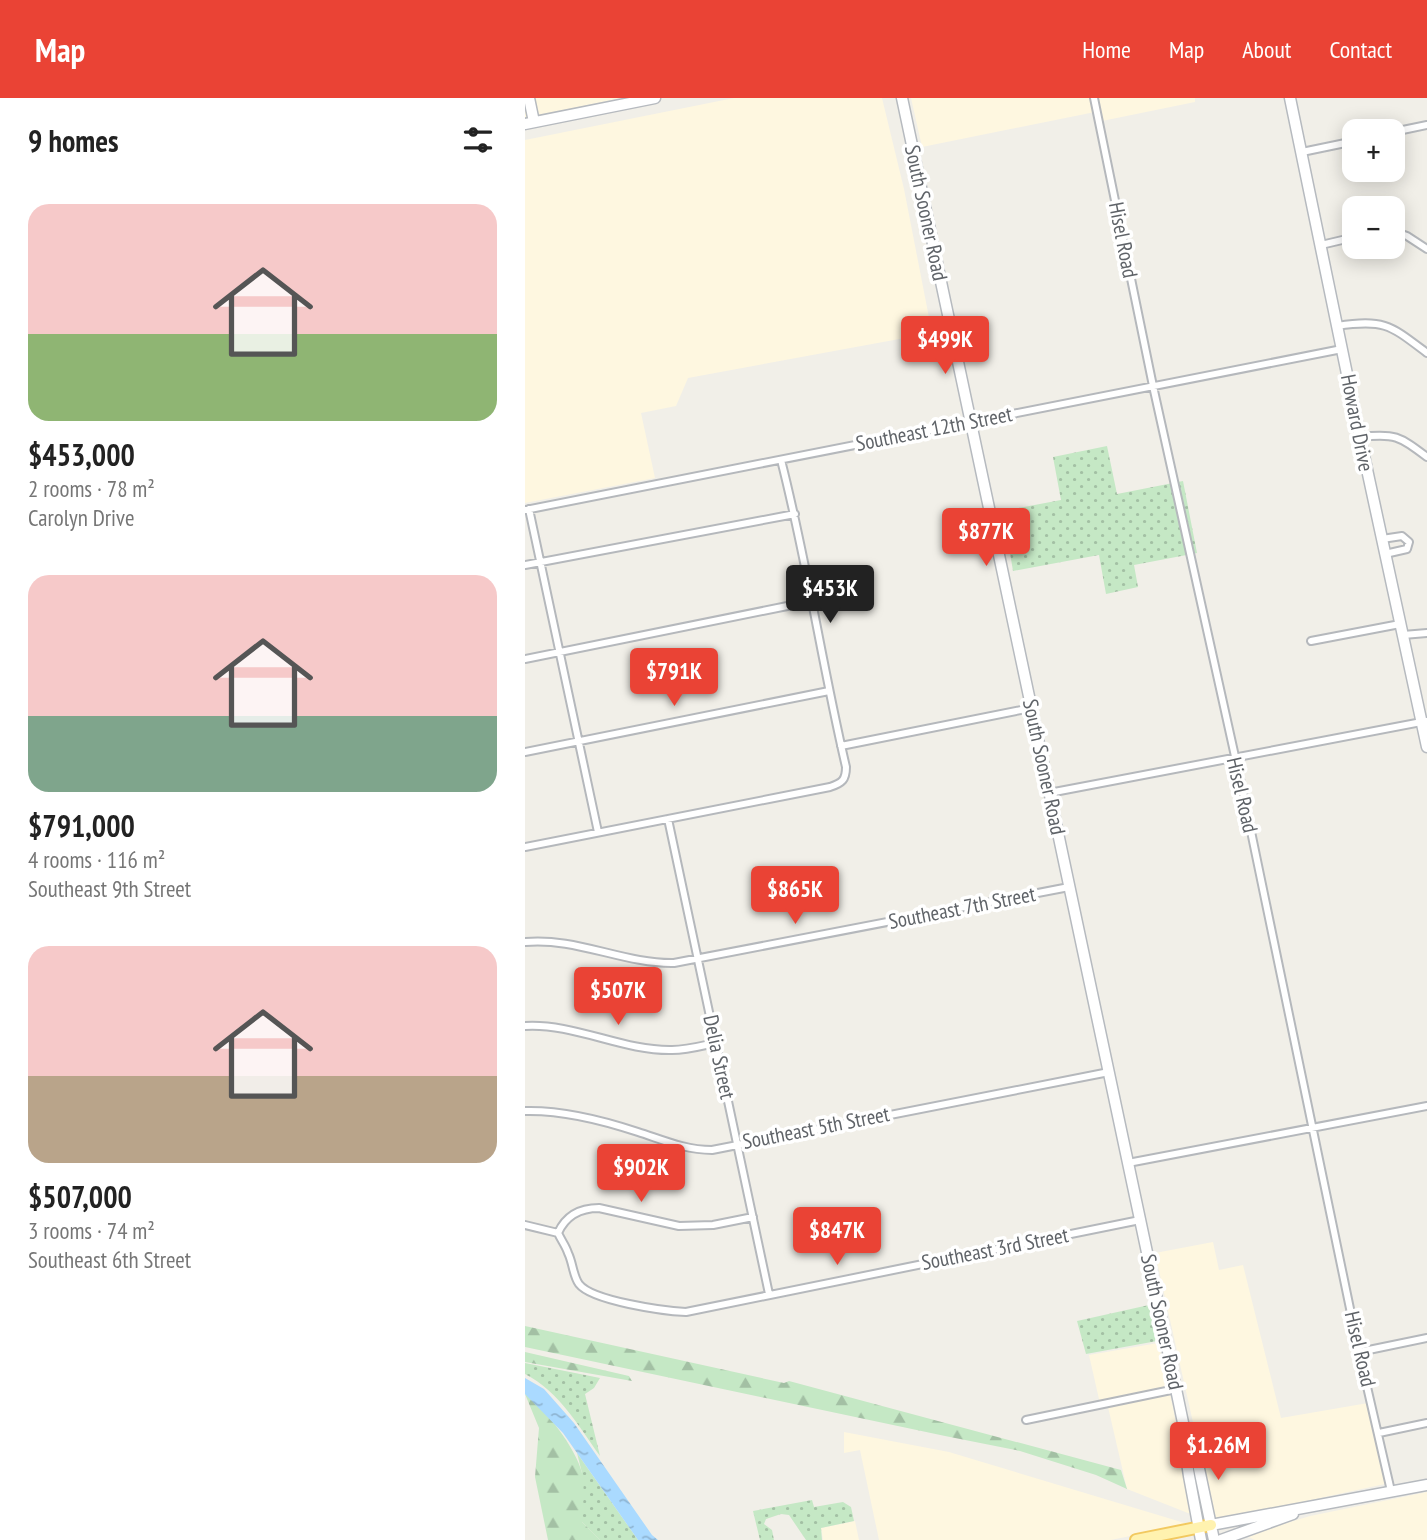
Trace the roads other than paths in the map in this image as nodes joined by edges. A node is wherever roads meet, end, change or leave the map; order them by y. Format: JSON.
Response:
{"nodes":[{"id":1,"x":529,"y":98,"type":"edge"},
{"id":2,"x":655,"y":98,"type":"edge"},
{"id":3,"x":901,"y":98,"type":"edge"},
{"id":4,"x":1094,"y":98,"type":"edge"},
{"id":5,"x":1290,"y":98,"type":"edge"},
{"id":6,"x":527,"y":123,"type":"edge"},
{"id":7,"x":1427,"y":125,"type":"edge"},
{"id":8,"x":1405,"y":130,"type":"edge"},
{"id":9,"x":1342,"y":144,"type":"edge"},
{"id":10,"x":1302,"y":152,"type":"junction"},
{"id":11,"x":1405,"y":235,"type":"edge"},
{"id":12,"x":1342,"y":240,"type":"edge"},
{"id":13,"x":1321,"y":245,"type":"junction"},
{"id":14,"x":1427,"y":249,"type":"edge"},
{"id":15,"x":1337,"y":326,"type":"junction"},
{"id":16,"x":1342,"y":349,"type":"junction"},
{"id":17,"x":1427,"y":353,"type":"edge"},
{"id":18,"x":1153,"y":386,"type":"junction"},
{"id":19,"x":970,"y":422,"type":"junction"},
{"id":20,"x":1360,"y":437,"type":"junction"},
{"id":21,"x":1427,"y":457,"type":"edge"},
{"id":22,"x":781,"y":460,"type":"junction"},
{"id":23,"x":527,"y":510,"type":"edge"},
{"id":24,"x":795,"y":514,"type":"junction"},
{"id":25,"x":1382,"y":539,"type":"junction"},
{"id":26,"x":1385,"y":555,"type":"junction"},
{"id":27,"x":539,"y":562,"type":"junction"},
{"id":28,"x":525,"y":565,"type":"edge"},
{"id":29,"x":812,"y":601,"type":"junction"},
{"id":30,"x":1400,"y":624,"type":"junction"},
{"id":31,"x":1427,"y":633,"type":"edge"},
{"id":32,"x":1403,"y":635,"type":"junction"},
{"id":33,"x":1311,"y":641,"type":"dead end"},
{"id":34,"x":559,"y":652,"type":"junction"},
{"id":35,"x":525,"y":659,"type":"edge"},
{"id":36,"x":829,"y":691,"type":"junction"},
{"id":37,"x":1031,"y":708,"type":"junction"},
{"id":38,"x":1424,"y":722,"type":"edge"},
{"id":39,"x":578,"y":741,"type":"junction"},
{"id":40,"x":841,"y":746,"type":"junction"},
{"id":41,"x":1427,"y":747,"type":"edge"},
{"id":42,"x":525,"y":752,"type":"edge"},
{"id":43,"x":1234,"y":757,"type":"junction"},
{"id":44,"x":1049,"y":793,"type":"junction"},
{"id":45,"x":669,"y":819,"type":"junction"},
{"id":46,"x":598,"y":832,"type":"junction"},
{"id":47,"x":525,"y":847,"type":"edge"},
{"id":48,"x":1069,"y":887,"type":"junction"},
{"id":49,"x":525,"y":942,"type":"edge"},
{"id":50,"x":699,"y":959,"type":"junction"},
{"id":51,"x":525,"y":1026,"type":"edge"},
{"id":52,"x":715,"y":1043,"type":"junction"},
{"id":53,"x":1109,"y":1072,"type":"junction"},
{"id":54,"x":1427,"y":1106,"type":"edge"},
{"id":55,"x":525,"y":1111,"type":"edge"},
{"id":56,"x":1313,"y":1127,"type":"junction"},
{"id":57,"x":738,"y":1143,"type":"junction"},
{"id":58,"x":1128,"y":1163,"type":"junction"},
{"id":59,"x":753,"y":1217,"type":"junction"},
{"id":60,"x":1140,"y":1220,"type":"junction"},
{"id":61,"x":525,"y":1225,"type":"edge"},
{"id":62,"x":558,"y":1233,"type":"junction"},
{"id":63,"x":769,"y":1294,"type":"junction"},
{"id":64,"x":1427,"y":1338,"type":"edge"},
{"id":65,"x":1359,"y":1352,"type":"junction"},
{"id":66,"x":1176,"y":1390,"type":"junction"},
{"id":67,"x":1025,"y":1420,"type":"dead end"},
{"id":68,"x":1427,"y":1423,"type":"edge"},
{"id":69,"x":1379,"y":1433,"type":"junction"},
{"id":70,"x":1186,"y":1437,"type":"junction"},
{"id":71,"x":1427,"y":1485,"type":"edge"},
{"id":72,"x":1391,"y":1491,"type":"junction"},
{"id":73,"x":1313,"y":1507,"type":"junction"},
{"id":74,"x":1211,"y":1525,"type":"junction"},
{"id":75,"x":1199,"y":1528,"type":"junction"},
{"id":76,"x":1136,"y":1540,"type":"edge"},
{"id":77,"x":1201,"y":1540,"type":"edge"},
{"id":78,"x":1214,"y":1540,"type":"edge"},
{"id":79,"x":1221,"y":1540,"type":"edge"}],
"edges":[{"from":1,"to":6,"type":"main road"},
{"from":2,"to":6,"type":"main road"},
{"from":3,"to":19,"type":"main road","name":"South Sooner Road"},
{"from":4,"to":18,"type":"street","name":"Hisel Road"},
{"from":5,"to":10,"type":"main road","name":"Howard Drive"},
{"from":7,"to":8,"type":"street"},
{"from":9,"to":10,"type":"street"},
{"from":10,"to":13,"type":"main road","name":"Howard Drive"},
{"from":11,"to":14,"type":"street"},
{"from":12,"to":13,"type":"street"},
{"from":13,"to":15,"type":"main road","name":"Howard Drive"},
{"from":15,"to":16,"type":"main road","name":"Howard Drive"},
{"from":15,"to":17,"type":"street"},
{"from":16,"to":18,"type":"street","name":"Southeast 12th Street"},
{"from":16,"to":20,"type":"main road","name":"Howard Drive"},
{"from":18,"to":19,"type":"street","name":"Southeast 12th Street"},
{"from":18,"to":43,"type":"street","name":"Hisel Road"},
{"from":19,"to":22,"type":"street","name":"Southeast 12th Street"},
{"from":19,"to":37,"type":"main road","name":"South Sooner Road"},
{"from":20,"to":21,"type":"street"},
{"from":20,"to":25,"type":"main road","name":"Howard Drive"},
{"from":22,"to":23,"type":"street","name":"Southeast 12th Street"},
{"from":22,"to":24,"type":"street"},
{"from":23,"to":27,"type":"street"},
{"from":24,"to":27,"type":"street"},
{"from":24,"to":29,"type":"street"},
{"from":25,"to":26,"type":"main road","name":"Howard Drive"},
{"from":25,"to":26,"type":"street"},
{"from":26,"to":30,"type":"main road","name":"Howard Drive"},
{"from":27,"to":28,"type":"street"},
{"from":27,"to":34,"type":"street"},
{"from":29,"to":34,"type":"street"},
{"from":29,"to":36,"type":"street"},
{"from":30,"to":32,"type":"main road","name":"Howard Drive"},
{"from":30,"to":33,"type":"street"},
{"from":31,"to":32,"type":"street"},
{"from":32,"to":38,"type":"main road","name":"Howard Drive"},
{"from":34,"to":35,"type":"street"},
{"from":34,"to":39,"type":"street"},
{"from":36,"to":39,"type":"street"},
{"from":36,"to":40,"type":"street"},
{"from":37,"to":40,"type":"street"},
{"from":37,"to":44,"type":"main road","name":"South Sooner Road"},
{"from":38,"to":41,"type":"main road","name":"Howard Drive"},
{"from":38,"to":43,"type":"street"},
{"from":39,"to":42,"type":"street"},
{"from":39,"to":46,"type":"street"},
{"from":40,"to":45,"type":"street"},
{"from":43,"to":44,"type":"street"},
{"from":43,"to":56,"type":"street","name":"Hisel Road"},
{"from":44,"to":48,"type":"main road","name":"South Sooner Road"},
{"from":45,"to":46,"type":"street"},
{"from":45,"to":50,"type":"street","name":"Delia Street"},
{"from":46,"to":47,"type":"street"},
{"from":48,"to":50,"type":"street","name":"Southeast 7th Street"},
{"from":48,"to":53,"type":"main road","name":"South Sooner Road"},
{"from":49,"to":50,"type":"street","name":"Southeast 7th Street"},
{"from":50,"to":52,"type":"street","name":"Delia Street"},
{"from":51,"to":52,"type":"street"},
{"from":52,"to":57,"type":"street","name":"Delia Street"},
{"from":53,"to":57,"type":"street","name":"Southeast 5th Street"},
{"from":53,"to":58,"type":"main road","name":"South Sooner Road"},
{"from":54,"to":56,"type":"street"},
{"from":55,"to":57,"type":"street","name":"Southeast 5th Street"},
{"from":56,"to":58,"type":"street"},
{"from":56,"to":65,"type":"street","name":"Hisel Road"},
{"from":57,"to":59,"type":"street","name":"Delia Street"},
{"from":58,"to":60,"type":"main road","name":"South Sooner Road"},
{"from":59,"to":62,"type":"street"},
{"from":59,"to":63,"type":"street","name":"Delia Street"},
{"from":60,"to":63,"type":"street","name":"Southeast 3rd Street"},
{"from":60,"to":66,"type":"main road","name":"South Sooner Road"},
{"from":61,"to":62,"type":"street"},
{"from":62,"to":63,"type":"street","name":"Southeast 3rd Street"},
{"from":64,"to":65,"type":"street"},
{"from":65,"to":69,"type":"street","name":"Hisel Road"},
{"from":66,"to":67,"type":"street"},
{"from":66,"to":70,"type":"main road","name":"South Sooner Road"},
{"from":68,"to":69,"type":"street"},
{"from":69,"to":72,"type":"street","name":"Hisel Road"},
{"from":70,"to":74,"type":"main road","name":"South Sooner Road"},
{"from":70,"to":75,"type":"main road","name":"South Sooner Road"},
{"from":71,"to":72,"type":"main road"},
{"from":72,"to":73,"type":"main road"},
{"from":73,"to":74,"type":"main road"},
{"from":73,"to":79,"type":"main road"},
{"from":74,"to":75,"type":"main road"},
{"from":74,"to":78,"type":"main road","name":"South Sooner Road"},
{"from":75,"to":76,"type":"main road"},
{"from":75,"to":77,"type":"main road","name":"South Sooner Road"}]}
